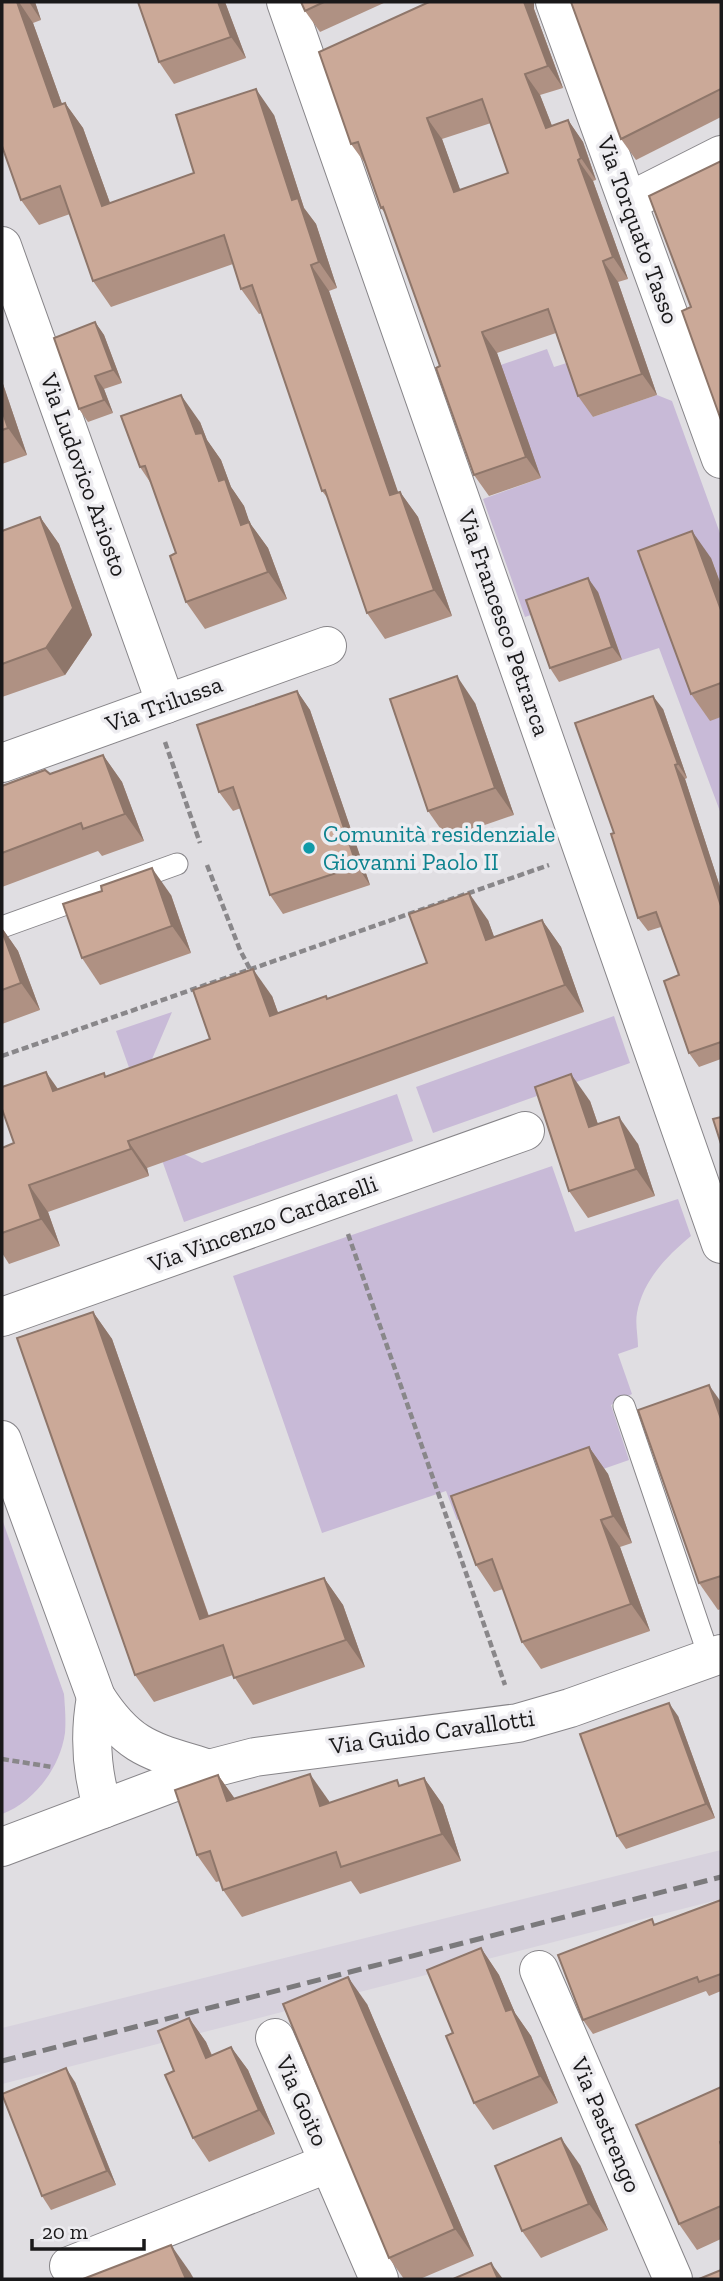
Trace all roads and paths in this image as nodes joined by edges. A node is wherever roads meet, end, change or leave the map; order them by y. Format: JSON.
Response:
{"nodes":[{"id":1,"x":286,"y":2,"type":"edge"},
{"id":2,"x":555,"y":2,"type":"edge"},
{"id":3,"x":721,"y":155,"type":"edge"},
{"id":4,"x":628,"y":202,"type":"junction"},
{"id":5,"x":2,"y":246,"type":"edge"},
{"id":6,"x":721,"y":459,"type":"edge"},
{"id":7,"x":327,"y":646,"type":"dead end"},
{"id":8,"x":160,"y":706,"type":"junction"},
{"id":9,"x":2,"y":763,"type":"edge"},
{"id":10,"x":200,"y":844,"type":"dead end"},
{"id":11,"x":584,"y":852,"type":"junction"},
{"id":12,"x":204,"y":857,"type":"dead end"},
{"id":13,"x":177,"y":864,"type":"dead end"},
{"id":14,"x":2,"y":927,"type":"edge"},
{"id":15,"x":250,"y":969,"type":"junction"},
{"id":16,"x":2,"y":1056,"type":"edge"},
{"id":17,"x":525,"y":1131,"type":"dead end"},
{"id":18,"x":336,"y":1198,"type":"junction"},
{"id":19,"x":721,"y":1244,"type":"edge"},
{"id":20,"x":2,"y":1317,"type":"edge"},
{"id":21,"x":624,"y":1406,"type":"dead end"},
{"id":22,"x":2,"y":1440,"type":"edge"},
{"id":23,"x":715,"y":1657,"type":"edge"},
{"id":24,"x":96,"y":1697,"type":"junction"},
{"id":25,"x":518,"y":1723,"type":"junction"},
{"id":26,"x":130,"y":1738,"type":"junction"},
{"id":27,"x":2,"y":1759,"type":"edge"},
{"id":28,"x":52,"y":1767,"type":"dead end"},
{"id":29,"x":209,"y":1769,"type":"junction"},
{"id":30,"x":139,"y":1795,"type":"junction"},
{"id":31,"x":103,"y":1809,"type":"junction"},
{"id":32,"x":2,"y":1847,"type":"edge"},
{"id":33,"x":539,"y":1970,"type":"dead end"},
{"id":34,"x":275,"y":2038,"type":"dead end"},
{"id":35,"x":329,"y":2163,"type":"junction"},
{"id":36,"x":69,"y":2266,"type":"dead end"},
{"id":37,"x":379,"y":2279,"type":"edge"},
{"id":38,"x":673,"y":2279,"type":"edge"}],
"edges":[{"from":1,"to":11,"type":"street","name":"Via Francesco Petrarca"},
{"from":2,"to":4,"type":"street","name":"Via Torquato Tasso"},
{"from":3,"to":4,"type":"street"},
{"from":4,"to":6,"type":"street","name":"Via Torquato Tasso"},
{"from":5,"to":8,"type":"street","name":"Via Ludovico Ariosto"},
{"from":7,"to":8,"type":"street","name":"Via Trilussa"},
{"from":8,"to":9,"type":"street","name":"Via Trilussa"},
{"from":8,"to":10,"type":"path"},
{"from":11,"to":15,"type":"path"},
{"from":11,"to":19,"type":"street","name":"Via Francesco Petrarca"},
{"from":12,"to":15,"type":"path"},
{"from":13,"to":14,"type":"lane"},
{"from":15,"to":16,"type":"path"},
{"from":17,"to":18,"type":"street","name":"Via Vincenzo Cardarelli"},
{"from":18,"to":20,"type":"street","name":"Via Vincenzo Cardarelli"},
{"from":18,"to":25,"type":"path"},
{"from":21,"to":23,"type":"lane"},
{"from":22,"to":24,"type":"street"},
{"from":23,"to":25,"type":"street","name":"Via Guido Cavallotti"},
{"from":24,"to":26,"type":"street"},
{"from":24,"to":31,"type":"street"},
{"from":25,"to":29,"type":"street","name":"Via Guido Cavallotti"},
{"from":26,"to":29,"type":"street"},
{"from":26,"to":30,"type":"street"},
{"from":27,"to":28,"type":"path"},
{"from":29,"to":30,"type":"street","name":"Via Guido Cavallotti"},
{"from":30,"to":31,"type":"street","name":"Via Guido Cavallotti"},
{"from":31,"to":32,"type":"street","name":"Via Guido Cavallotti"},
{"from":33,"to":38,"type":"street","name":"Via Pastrengo"},
{"from":34,"to":35,"type":"street","name":"Via Goito"},
{"from":35,"to":36,"type":"street","name":"Via Goito"},
{"from":35,"to":37,"type":"street","name":"Via Goito"}]}
